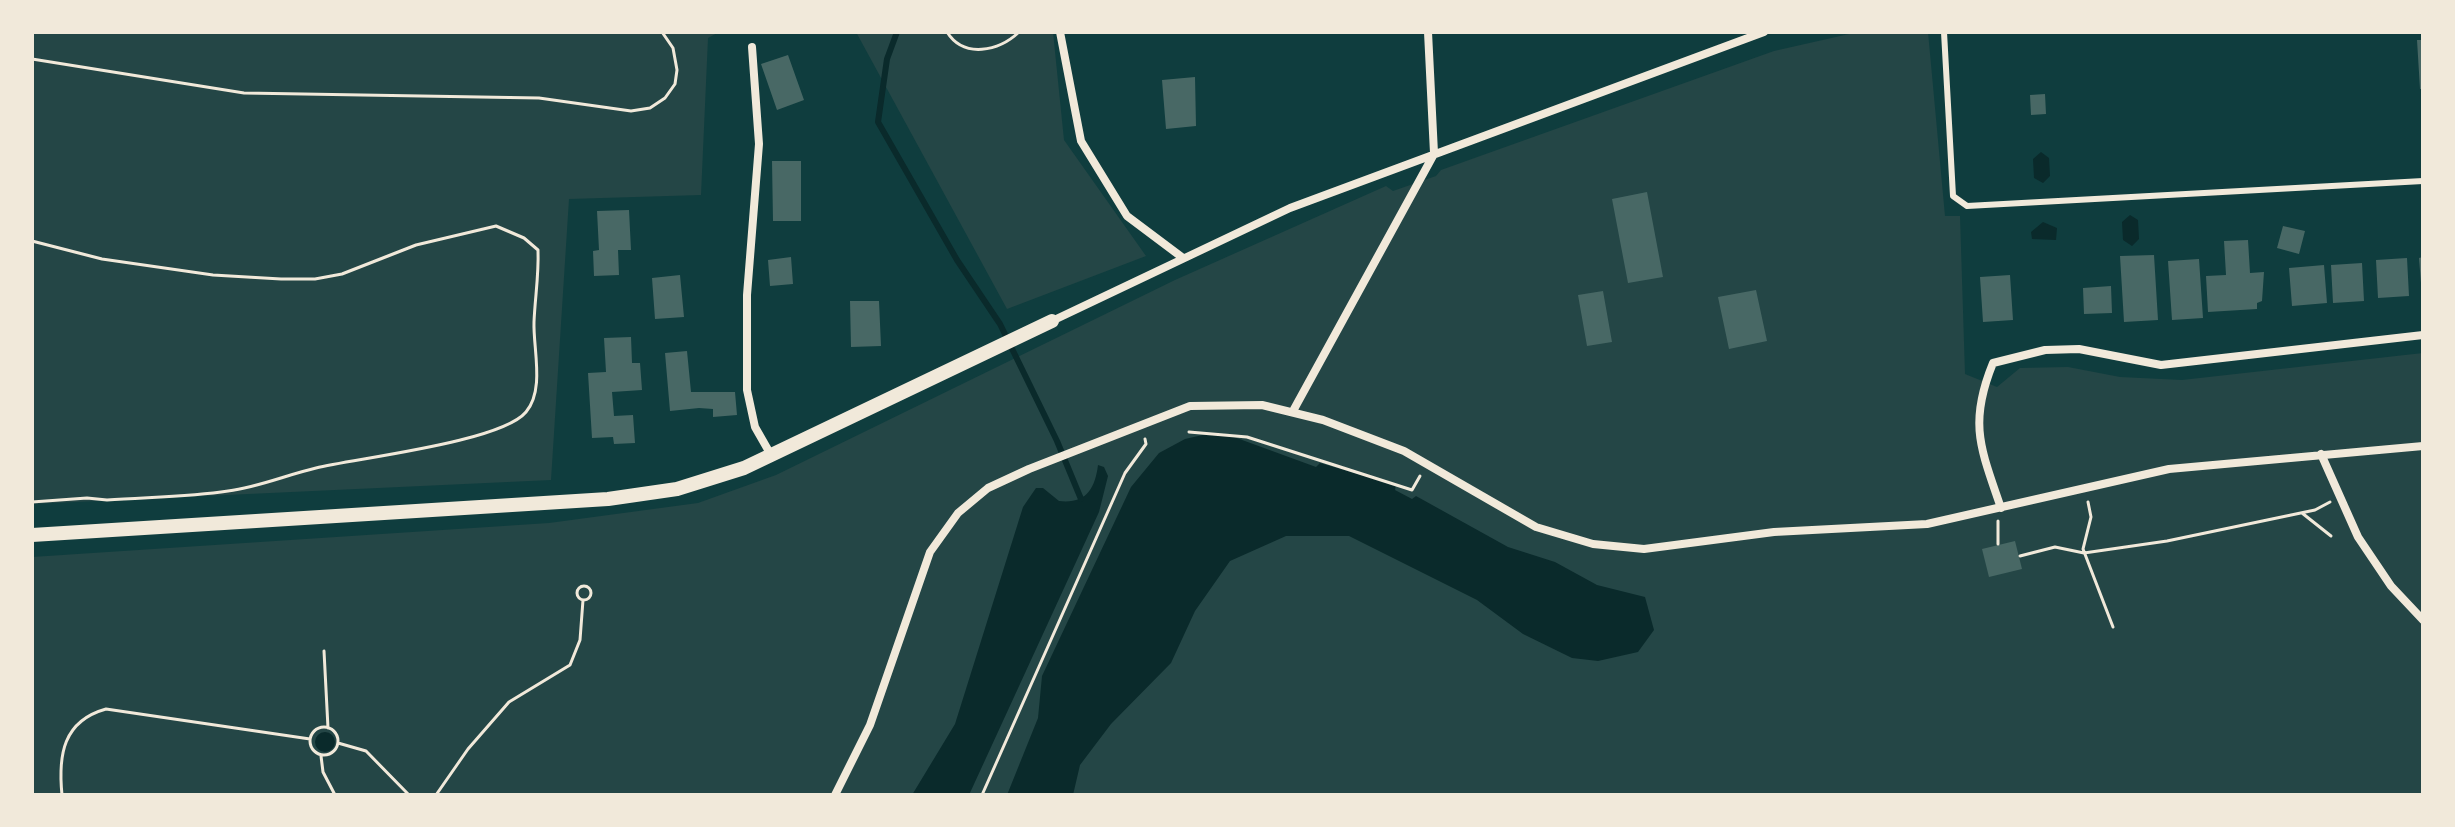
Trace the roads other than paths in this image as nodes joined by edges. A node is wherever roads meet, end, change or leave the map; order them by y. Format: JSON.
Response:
{"nodes":[{"id":1,"x":1060,"y":32,"type":"edge"},
{"id":2,"x":1428,"y":32,"type":"edge"},
{"id":3,"x":1764,"y":32,"type":"edge"},
{"id":4,"x":1944,"y":32,"type":"edge"},
{"id":5,"x":752,"y":47,"type":"dead end"},
{"id":6,"x":1434,"y":153,"type":"junction"},
{"id":7,"x":2423,"y":181,"type":"edge"},
{"id":8,"x":1183,"y":258,"type":"junction"},
{"id":9,"x":1052,"y":321,"type":"joint"},
{"id":10,"x":2423,"y":335,"type":"edge"},
{"id":11,"x":1293,"y":411,"type":"junction"},
{"id":12,"x":2423,"y":446,"type":"edge"},
{"id":13,"x":2321,"y":454,"type":"junction"},
{"id":14,"x":771,"y":455,"type":"junction"},
{"id":15,"x":2001,"y":508,"type":"junction"},
{"id":16,"x":32,"y":535,"type":"edge"},
{"id":17,"x":2423,"y":620,"type":"edge"},
{"id":18,"x":835,"y":795,"type":"edge"}],
"edges":[{"from":1,"to":8,"type":"street"},
{"from":2,"to":6,"type":"street"},
{"from":3,"to":6,"type":"street"},
{"from":4,"to":7,"type":"lane"},
{"from":5,"to":14,"type":"street"},
{"from":6,"to":8,"type":"street"},
{"from":6,"to":11,"type":"street"},
{"from":8,"to":9,"type":"street"},
{"from":9,"to":14,"type":"street"},
{"from":10,"to":15,"type":"street"},
{"from":11,"to":15,"type":"street"},
{"from":11,"to":18,"type":"street"},
{"from":12,"to":13,"type":"street"},
{"from":13,"to":15,"type":"street"},
{"from":13,"to":17,"type":"street"},
{"from":14,"to":16,"type":"street"}]}
